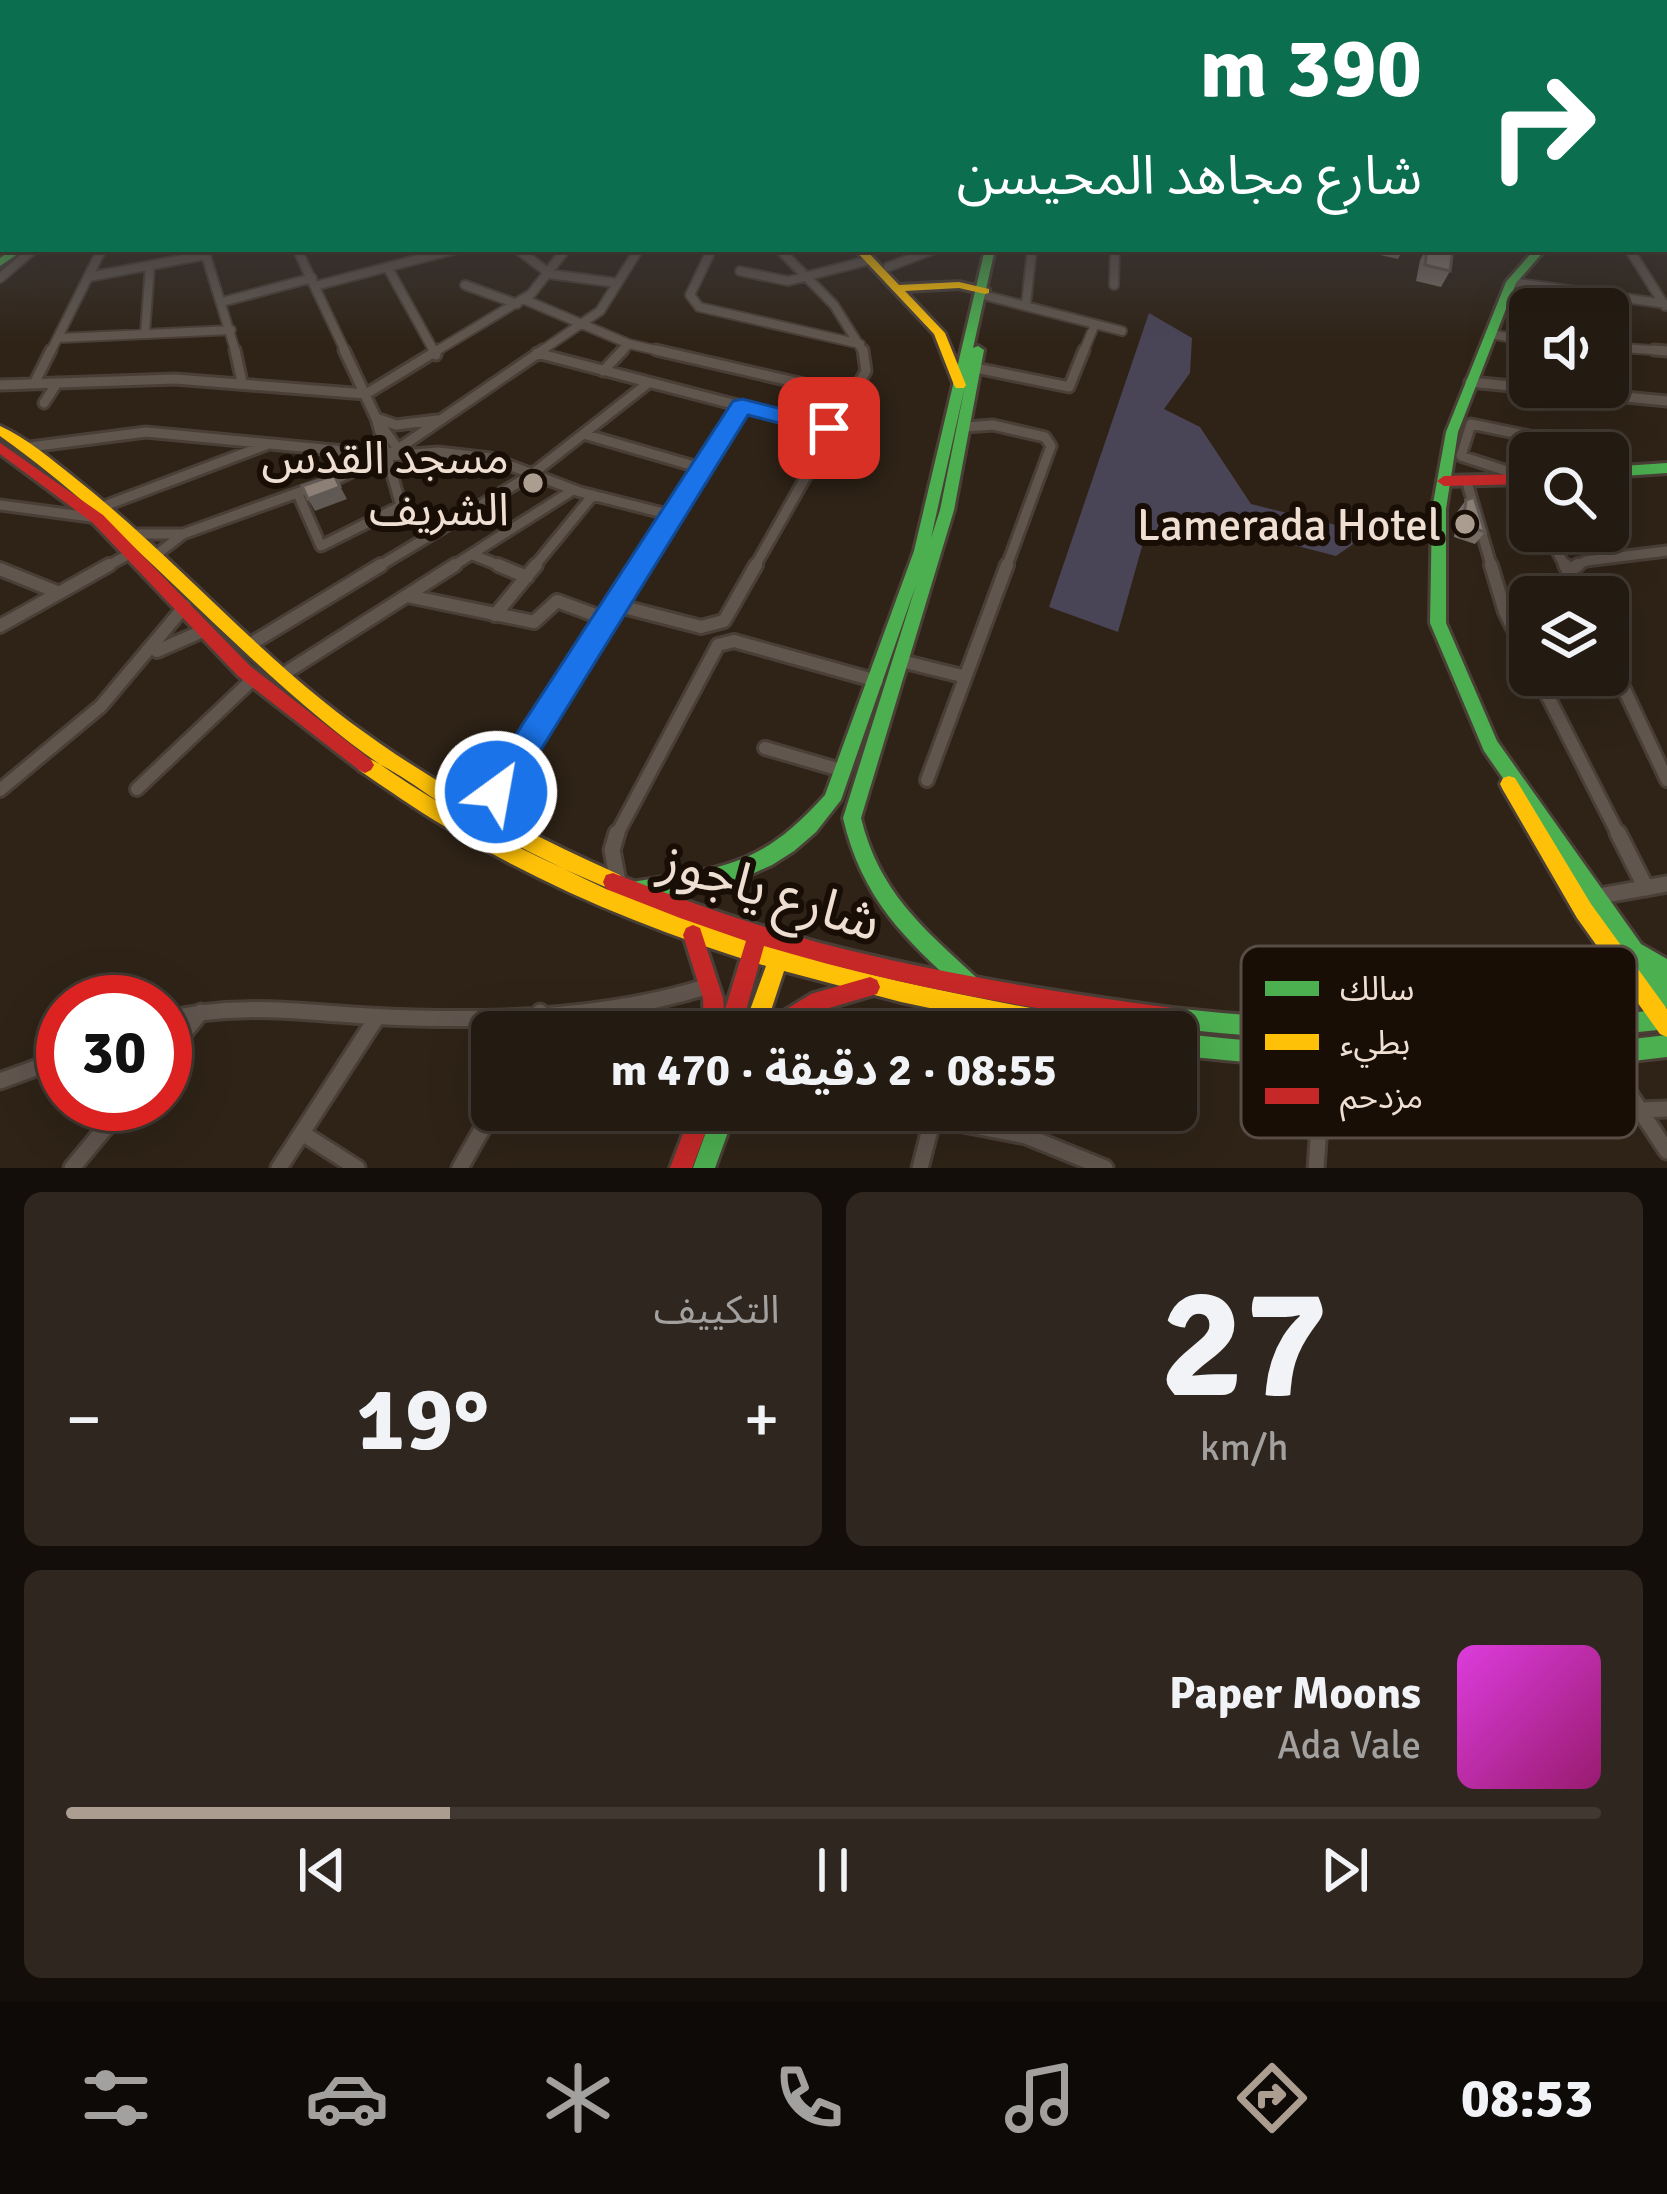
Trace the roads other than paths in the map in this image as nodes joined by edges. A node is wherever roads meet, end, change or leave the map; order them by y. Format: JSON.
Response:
{"nodes":[{"id":1,"x":30,"y":252,"type":"edge"},
{"id":2,"x":101,"y":252,"type":"edge"},
{"id":3,"x":205,"y":252,"type":"edge"},
{"id":4,"x":299,"y":252,"type":"edge"},
{"id":5,"x":433,"y":252,"type":"edge"},
{"id":6,"x":521,"y":252,"type":"edge"},
{"id":7,"x":564,"y":252,"type":"edge"},
{"id":8,"x":637,"y":252,"type":"edge"},
{"id":9,"x":711,"y":252,"type":"edge"},
{"id":10,"x":782,"y":252,"type":"edge"},
{"id":11,"x":933,"y":252,"type":"edge"},
{"id":12,"x":1032,"y":252,"type":"edge"},
{"id":13,"x":1114,"y":252,"type":"edge"},
{"id":14,"x":1538,"y":252,"type":"edge"},
{"id":15,"x":1631,"y":252,"type":"edge"},
{"id":16,"x":866,"y":253,"type":"edge"},
{"id":17,"x":989,"y":254,"type":"edge"},
{"id":18,"x":150,"y":266,"type":"junction"},
{"id":19,"x":888,"y":266,"type":"junction"},
{"id":20,"x":388,"y":268,"type":"junction"},
{"id":21,"x":740,"y":271,"type":"dead end"},
{"id":22,"x":550,"y":274,"type":"junction"},
{"id":23,"x":88,"y":277,"type":"junction"},
{"id":24,"x":0,"y":278,"type":"edge"},
{"id":25,"x":805,"y":278,"type":"junction"},
{"id":26,"x":314,"y":282,"type":"junction"},
{"id":27,"x":1511,"y":282,"type":"junction"},
{"id":28,"x":617,"y":283,"type":"junction"},
{"id":29,"x":465,"y":285,"type":"dead end"},
{"id":30,"x":1114,"y":285,"type":"dead end"},
{"id":31,"x":906,"y":291,"type":"junction"},
{"id":32,"x":986,"y":294,"type":"junction"},
{"id":33,"x":222,"y":302,"type":"junction"},
{"id":34,"x":520,"y":302,"type":"junction"},
{"id":35,"x":1026,"y":304,"type":"junction"},
{"id":36,"x":1666,"y":306,"type":"edge"},
{"id":37,"x":585,"y":322,"type":"junction"},
{"id":38,"x":1095,"y":324,"type":"junction"},
{"id":39,"x":231,"y":330,"type":"junction"},
{"id":40,"x":1122,"y":331,"type":"dead end"},
{"id":41,"x":145,"y":333,"type":"junction"},
{"id":42,"x":1490,"y":334,"type":"junction"},
{"id":43,"x":1509,"y":337,"type":"edge"},
{"id":44,"x":60,"y":338,"type":"junction"},
{"id":45,"x":629,"y":344,"type":"junction"},
{"id":46,"x":860,"y":344,"type":"junction"},
{"id":47,"x":1629,"y":348,"type":"edge"},
{"id":48,"x":1667,"y":351,"type":"edge"},
{"id":49,"x":537,"y":353,"type":"junction"},
{"id":50,"x":436,"y":355,"type":"junction"},
{"id":51,"x":976,"y":368,"type":"junction"},
{"id":52,"x":603,"y":370,"type":"junction"},
{"id":53,"x":242,"y":382,"type":"junction"},
{"id":54,"x":1469,"y":382,"type":"junction"},
{"id":55,"x":57,"y":383,"type":"junction"},
{"id":56,"x":34,"y":384,"type":"junction"},
{"id":57,"x":647,"y":384,"type":"junction"},
{"id":58,"x":0,"y":385,"type":"edge"},
{"id":59,"x":961,"y":388,"type":"junction"},
{"id":60,"x":366,"y":394,"type":"junction"},
{"id":61,"x":851,"y":395,"type":"junction"},
{"id":62,"x":1667,"y":401,"type":"edge"},
{"id":63,"x":44,"y":403,"type":"dead end"},
{"id":64,"x":742,"y":406,"type":"junction"},
{"id":65,"x":970,"y":407,"type":"junction"},
{"id":66,"x":376,"y":418,"type":"junction"},
{"id":67,"x":446,"y":418,"type":"junction"},
{"id":68,"x":993,"y":425,"type":"junction"},
{"id":69,"x":967,"y":427,"type":"junction"},
{"id":70,"x":829,"y":428,"type":"junction"},
{"id":71,"x":0,"y":430,"type":"edge"},
{"id":72,"x":1512,"y":432,"type":"edge"},
{"id":73,"x":587,"y":435,"type":"junction"},
{"id":74,"x":270,"y":444,"type":"junction"},
{"id":75,"x":0,"y":447,"type":"edge"},
{"id":76,"x":30,"y":447,"type":"junction"},
{"id":77,"x":398,"y":449,"type":"junction"},
{"id":78,"x":380,"y":452,"type":"junction"},
{"id":79,"x":1448,"y":456,"type":"junction"},
{"id":80,"x":701,"y":467,"type":"junction"},
{"id":81,"x":1667,"y":467,"type":"edge"},
{"id":82,"x":1629,"y":470,"type":"edge"},
{"id":83,"x":1509,"y":474,"type":"edge"},
{"id":84,"x":531,"y":475,"type":"junction"},
{"id":85,"x":1509,"y":481,"type":"edge"},
{"id":86,"x":1470,"y":483,"type":"junction"},
{"id":87,"x":1444,"y":484,"type":"junction"},
{"id":88,"x":946,"y":485,"type":"junction"},
{"id":89,"x":573,"y":490,"type":"junction"},
{"id":90,"x":298,"y":494,"type":"junction"},
{"id":91,"x":593,"y":496,"type":"junction"},
{"id":92,"x":0,"y":505,"type":"edge"},
{"id":93,"x":939,"y":509,"type":"junction"},
{"id":94,"x":104,"y":512,"type":"junction"},
{"id":95,"x":671,"y":515,"type":"junction"},
{"id":96,"x":135,"y":534,"type":"junction"},
{"id":97,"x":183,"y":534,"type":"junction"},
{"id":98,"x":1667,"y":551,"type":"edge"},
{"id":99,"x":133,"y":552,"type":"junction"},
{"id":100,"x":1560,"y":552,"type":"edge"},
{"id":101,"x":156,"y":555,"type":"junction"},
{"id":102,"x":472,"y":555,"type":"junction"},
{"id":103,"x":0,"y":569,"type":"edge"},
{"id":104,"x":1571,"y":569,"type":"junction"},
{"id":105,"x":1574,"y":576,"type":"edge"},
{"id":106,"x":527,"y":577,"type":"junction"},
{"id":107,"x":57,"y":592,"type":"junction"},
{"id":108,"x":408,"y":596,"type":"junction"},
{"id":109,"x":616,"y":605,"type":"junction"},
{"id":110,"x":185,"y":606,"type":"junction"},
{"id":111,"x":0,"y":610,"type":"edge"},
{"id":112,"x":14,"y":615,"type":"junction"},
{"id":113,"x":495,"y":615,"type":"junction"},
{"id":114,"x":606,"y":620,"type":"junction"},
{"id":115,"x":1509,"y":620,"type":"edge"},
{"id":116,"x":0,"y":626,"type":"edge"},
{"id":117,"x":205,"y":630,"type":"junction"},
{"id":118,"x":247,"y":646,"type":"junction"},
{"id":119,"x":154,"y":652,"type":"junction"},
{"id":120,"x":901,"y":661,"type":"junction"},
{"id":121,"x":962,"y":676,"type":"junction"},
{"id":122,"x":279,"y":677,"type":"junction"},
{"id":123,"x":253,"y":680,"type":"junction"},
{"id":124,"x":877,"y":681,"type":"junction"},
{"id":125,"x":1629,"y":695,"type":"edge"},
{"id":126,"x":1548,"y":696,"type":"edge"},
{"id":127,"x":765,"y":748,"type":"dead end"},
{"id":128,"x":1496,"y":754,"type":"junction"},
{"id":129,"x":1663,"y":760,"type":"edge"},
{"id":130,"x":844,"y":771,"type":"junction"},
{"id":131,"x":927,"y":780,"type":"dead end"},
{"id":132,"x":1667,"y":780,"type":"edge"},
{"id":133,"x":137,"y":789,"type":"dead end"},
{"id":134,"x":0,"y":790,"type":"edge"},
{"id":135,"x":832,"y":800,"type":"junction"},
{"id":136,"x":854,"y":805,"type":"junction"},
{"id":137,"x":479,"y":820,"type":"junction"},
{"id":138,"x":1667,"y":884,"type":"edge"},
{"id":139,"x":625,"y":888,"type":"junction"},
{"id":140,"x":1646,"y":888,"type":"junction"},
{"id":141,"x":1600,"y":896,"type":"junction"},
{"id":142,"x":758,"y":933,"type":"junction"},
{"id":143,"x":693,"y":935,"type":"junction"},
{"id":144,"x":784,"y":940,"type":"junction"},
{"id":145,"x":1610,"y":946,"type":"edge"},
{"id":146,"x":1634,"y":946,"type":"edge"},
{"id":147,"x":1637,"y":950,"type":"edge"},
{"id":148,"x":1639,"y":953,"type":"junction"},
{"id":149,"x":752,"y":955,"type":"junction"},
{"id":150,"x":778,"y":963,"type":"junction"},
{"id":151,"x":1667,"y":970,"type":"edge"},
{"id":152,"x":1637,"y":982,"type":"edge"},
{"id":153,"x":710,"y":986,"type":"junction"},
{"id":154,"x":875,"y":986,"type":"junction"},
{"id":155,"x":972,"y":987,"type":"junction"},
{"id":156,"x":1667,"y":998,"type":"edge"},
{"id":157,"x":966,"y":1006,"type":"junction"},
{"id":158,"x":203,"y":1010,"type":"junction"},
{"id":159,"x":550,"y":1011,"type":"edge"},
{"id":160,"x":713,"y":1011,"type":"edge"},
{"id":161,"x":735,"y":1011,"type":"edge"},
{"id":162,"x":761,"y":1011,"type":"edge"},
{"id":163,"x":801,"y":1011,"type":"edge"},
{"id":164,"x":964,"y":1011,"type":"edge"},
{"id":165,"x":991,"y":1011,"type":"edge"},
{"id":166,"x":192,"y":1013,"type":"edge"},
{"id":167,"x":471,"y":1014,"type":"edge"},
{"id":168,"x":377,"y":1017,"type":"junction"},
{"id":169,"x":1666,"y":1022,"type":"edge"},
{"id":170,"x":192,"y":1023,"type":"edge"},
{"id":171,"x":1241,"y":1028,"type":"edge"},
{"id":172,"x":1197,"y":1046,"type":"edge"},
{"id":173,"x":1667,"y":1046,"type":"edge"},
{"id":174,"x":1637,"y":1049,"type":"edge"},
{"id":175,"x":1241,"y":1051,"type":"edge"},
{"id":176,"x":36,"y":1068,"type":"edge"},
{"id":177,"x":0,"y":1081,"type":"edge"},
{"id":178,"x":1637,"y":1104,"type":"edge"},
{"id":179,"x":1667,"y":1109,"type":"edge"},
{"id":180,"x":1641,"y":1110,"type":"junction"},
{"id":181,"x":103,"y":1131,"type":"edge"},
{"id":182,"x":482,"y":1131,"type":"edge"},
{"id":183,"x":696,"y":1131,"type":"edge"},
{"id":184,"x":717,"y":1131,"type":"edge"},
{"id":185,"x":930,"y":1131,"type":"edge"},
{"id":186,"x":1004,"y":1131,"type":"edge"},
{"id":187,"x":302,"y":1133,"type":"junction"},
{"id":188,"x":1318,"y":1138,"type":"edge"},
{"id":189,"x":1667,"y":1151,"type":"edge"},
{"id":190,"x":73,"y":1168,"type":"edge"},
{"id":191,"x":279,"y":1168,"type":"edge"},
{"id":192,"x":357,"y":1168,"type":"edge"},
{"id":193,"x":460,"y":1168,"type":"edge"},
{"id":194,"x":681,"y":1168,"type":"edge"},
{"id":195,"x":704,"y":1168,"type":"edge"},
{"id":196,"x":920,"y":1168,"type":"edge"},
{"id":197,"x":1105,"y":1168,"type":"edge"},
{"id":198,"x":1316,"y":1168,"type":"edge"}],
"edges":[{"from":1,"to":24,"type":"street"},
{"from":2,"to":23,"type":"street"},
{"from":3,"to":18,"type":"street"},
{"from":3,"to":33,"type":"street"},
{"from":4,"to":26,"type":"street"},
{"from":5,"to":20,"type":"street"},
{"from":6,"to":22,"type":"street"},
{"from":7,"to":22,"type":"street"},
{"from":8,"to":28,"type":"street"},
{"from":9,"to":46,"type":"street"},
{"from":10,"to":25,"type":"street"},
{"from":11,"to":19,"type":"street"},
{"from":12,"to":35,"type":"street"},
{"from":13,"to":30,"type":"street"},
{"from":14,"to":27,"type":"main road"},
{"from":15,"to":36,"type":"street"},
{"from":16,"to":19,"type":"main road"},
{"from":16,"to":25,"type":"street"},
{"from":16,"to":31,"type":"main road"},
{"from":17,"to":32,"type":"main road"},
{"from":18,"to":23,"type":"street"},
{"from":18,"to":41,"type":"street"},
{"from":19,"to":31,"type":"main road"},
{"from":20,"to":26,"type":"street"},
{"from":20,"to":50,"type":"street"},
{"from":21,"to":25,"type":"street"},
{"from":22,"to":28,"type":"street"},
{"from":22,"to":34,"type":"street"},
{"from":23,"to":44,"type":"street"},
{"from":25,"to":46,"type":"street"},
{"from":26,"to":33,"type":"street"},
{"from":26,"to":60,"type":"street"},
{"from":27,"to":36,"type":"street"},
{"from":27,"to":42,"type":"main road"},
{"from":28,"to":37,"type":"street"},
{"from":29,"to":34,"type":"street"},
{"from":31,"to":32,"type":"main road"},
{"from":31,"to":59,"type":"main road"},
{"from":32,"to":35,"type":"street"},
{"from":32,"to":51,"type":"main road"},
{"from":32,"to":59,"type":"main road"},
{"from":33,"to":39,"type":"street"},
{"from":34,"to":37,"type":"street"},
{"from":34,"to":50,"type":"street"},
{"from":35,"to":38,"type":"street"},
{"from":37,"to":45,"type":"street"},
{"from":37,"to":49,"type":"street"},
{"from":38,"to":40,"type":"street"},
{"from":38,"to":51,"type":"street"},
{"from":39,"to":41,"type":"street"},
{"from":39,"to":53,"type":"street"},
{"from":41,"to":44,"type":"street"},
{"from":42,"to":43,"type":"street"},
{"from":42,"to":54,"type":"main road"},
{"from":44,"to":56,"type":"street"},
{"from":45,"to":52,"type":"street"},
{"from":45,"to":61,"type":"street"},
{"from":46,"to":61,"type":"street"},
{"from":47,"to":48,"type":"street"},
{"from":49,"to":52,"type":"street"},
{"from":49,"to":67,"type":"street"},
{"from":50,"to":60,"type":"street"},
{"from":51,"to":65,"type":"main road"},
{"from":52,"to":57,"type":"street"},
{"from":53,"to":55,"type":"street"},
{"from":53,"to":60,"type":"street"},
{"from":54,"to":62,"type":"street"},
{"from":54,"to":79,"type":"main road"},
{"from":55,"to":56,"type":"street"},
{"from":55,"to":63,"type":"street"},
{"from":56,"to":58,"type":"street"},
{"from":57,"to":64,"type":"street"},
{"from":57,"to":73,"type":"street"},
{"from":59,"to":88,"type":"main road"},
{"from":60,"to":66,"type":"street"},
{"from":61,"to":70,"type":"street"},
{"from":64,"to":70,"type":"street"},
{"from":64,"to":80,"type":"street"},
{"from":65,"to":68,"type":"street"},
{"from":65,"to":69,"type":"main road"},
{"from":66,"to":67,"type":"street"},
{"from":66,"to":77,"type":"street"},
{"from":66,"to":78,"type":"street"},
{"from":67,"to":77,"type":"street"},
{"from":68,"to":69,"type":"street"},
{"from":68,"to":121,"type":"street"},
{"from":69,"to":88,"type":"main road"},
{"from":70,"to":109,"type":"street"},
{"from":71,"to":76,"type":"main road","name":"شارع ياجوز"},
{"from":72,"to":83,"type":"street"},
{"from":73,"to":80,"type":"street"},
{"from":73,"to":84,"type":"street"},
{"from":74,"to":76,"type":"street"},
{"from":74,"to":78,"type":"street"},
{"from":74,"to":94,"type":"street"},
{"from":75,"to":94,"type":"main road","name":"شارع ياجوز"},
{"from":76,"to":94,"type":"main road","name":"شارع ياجوز"},
{"from":77,"to":78,"type":"street"},
{"from":78,"to":84,"type":"street"},
{"from":78,"to":90,"type":"street"},
{"from":78,"to":90,"type":"street"},
{"from":79,"to":86,"type":"main road"},
{"from":79,"to":87,"type":"main road"},
{"from":80,"to":95,"type":"street"},
{"from":81,"to":82,"type":"main road"},
{"from":84,"to":89,"type":"street"},
{"from":84,"to":118,"type":"street"},
{"from":85,"to":86,"type":"main road"},
{"from":86,"to":87,"type":"main road"},
{"from":86,"to":115,"type":"street"},
{"from":87,"to":128,"type":"main road"},
{"from":88,"to":93,"type":"main road"},
{"from":89,"to":91,"type":"street"},
{"from":89,"to":102,"type":"street"},
{"from":90,"to":97,"type":"street"},
{"from":91,"to":95,"type":"street"},
{"from":91,"to":106,"type":"street"},
{"from":92,"to":94,"type":"street"},
{"from":93,"to":120,"type":"main road"},
{"from":93,"to":124,"type":"main road"},
{"from":94,"to":96,"type":"main road","name":"شارع ياجوز"},
{"from":94,"to":99,"type":"main road","name":"شارع ياجوز"},
{"from":95,"to":109,"type":"street"},
{"from":96,"to":97,"type":"street"},
{"from":96,"to":101,"type":"main road","name":"شارع ياجوز"},
{"from":97,"to":101,"type":"street"},
{"from":98,"to":104,"type":"street"},
{"from":99,"to":107,"type":"street"},
{"from":99,"to":110,"type":"main road","name":"شارع ياجوز"},
{"from":100,"to":104,"type":"street"},
{"from":101,"to":118,"type":"main road","name":"شارع ياجوز"},
{"from":102,"to":106,"type":"street"},
{"from":102,"to":108,"type":"street"},
{"from":103,"to":107,"type":"street"},
{"from":104,"to":105,"type":"street"},
{"from":106,"to":113,"type":"street"},
{"from":107,"to":112,"type":"street"},
{"from":108,"to":113,"type":"street"},
{"from":108,"to":122,"type":"street"},
{"from":109,"to":114,"type":"street"},
{"from":110,"to":117,"type":"main road","name":"شارع ياجوز"},
{"from":110,"to":119,"type":"street"},
{"from":111,"to":112,"type":"street"},
{"from":112,"to":116,"type":"street"},
{"from":113,"to":114,"type":"street"},
{"from":114,"to":137,"type":"street"},
{"from":117,"to":119,"type":"street"},
{"from":117,"to":123,"type":"main road","name":"شارع ياجوز"},
{"from":118,"to":122,"type":"main road","name":"شارع ياجوز"},
{"from":119,"to":134,"type":"street"},
{"from":120,"to":121,"type":"street"},
{"from":120,"to":136,"type":"main road"},
{"from":121,"to":131,"type":"street"},
{"from":122,"to":137,"type":"main road","name":"شارع ياجوز"},
{"from":123,"to":133,"type":"street"},
{"from":123,"to":143,"type":"main road","name":"شارع ياجوز"},
{"from":124,"to":130,"type":"main road"},
{"from":124,"to":139,"type":"street"},
{"from":125,"to":129,"type":"street"},
{"from":126,"to":140,"type":"street"},
{"from":127,"to":130,"type":"street"},
{"from":128,"to":141,"type":"main road"},
{"from":128,"to":145,"type":"main road"},
{"from":129,"to":132,"type":"street"},
{"from":130,"to":135,"type":"main road"},
{"from":135,"to":136,"type":"main road"},
{"from":135,"to":139,"type":"main road"},
{"from":136,"to":155,"type":"main road"},
{"from":137,"to":139,"type":"main road","name":"شارع ياجوز"},
{"from":138,"to":140,"type":"street"},
{"from":139,"to":142,"type":"main road","name":"شارع ياجوز"},
{"from":140,"to":141,"type":"street"},
{"from":141,"to":146,"type":"main road"},
{"from":142,"to":144,"type":"main road","name":"شارع ياجوز"},
{"from":142,"to":149,"type":"main road"},
{"from":143,"to":149,"type":"main road","name":"شارع ياجوز"},
{"from":143,"to":153,"type":"main road"},
{"from":144,"to":150,"type":"main road"},
{"from":144,"to":155,"type":"main road","name":"شارع ياجوز"},
{"from":147,"to":148,"type":"main road"},
{"from":148,"to":151,"type":"main road"},
{"from":148,"to":156,"type":"main road"},
{"from":149,"to":150,"type":"main road","name":"شارع ياجوز"},
{"from":149,"to":161,"type":"main road"},
{"from":150,"to":154,"type":"main road","name":"شارع ياجوز"},
{"from":150,"to":162,"type":"main road"},
{"from":152,"to":169,"type":"main road"},
{"from":153,"to":159,"type":"street"},
{"from":153,"to":160,"type":"main road"},
{"from":154,"to":157,"type":"main road","name":"شارع ياجوز"},
{"from":154,"to":163,"type":"main road"},
{"from":155,"to":171,"type":"main road","name":"شارع ياجوز"},
{"from":157,"to":164,"type":"street"},
{"from":157,"to":165,"type":"main road","name":"شارع ياجوز"},
{"from":158,"to":166,"type":"street"},
{"from":158,"to":168,"type":"street"},
{"from":158,"to":170,"type":"street"},
{"from":167,"to":168,"type":"street"},
{"from":168,"to":187,"type":"street"},
{"from":172,"to":175,"type":"main road"},
{"from":173,"to":174,"type":"main road"},
{"from":176,"to":177,"type":"street"},
{"from":178,"to":180,"type":"street"},
{"from":179,"to":180,"type":"street"},
{"from":180,"to":189,"type":"street"},
{"from":181,"to":190,"type":"street"},
{"from":182,"to":193,"type":"street"},
{"from":183,"to":194,"type":"main road"},
{"from":184,"to":195,"type":"main road"},
{"from":185,"to":196,"type":"street"},
{"from":186,"to":197,"type":"street"},
{"from":187,"to":191,"type":"street"},
{"from":187,"to":192,"type":"street"},
{"from":188,"to":198,"type":"street"}]}
